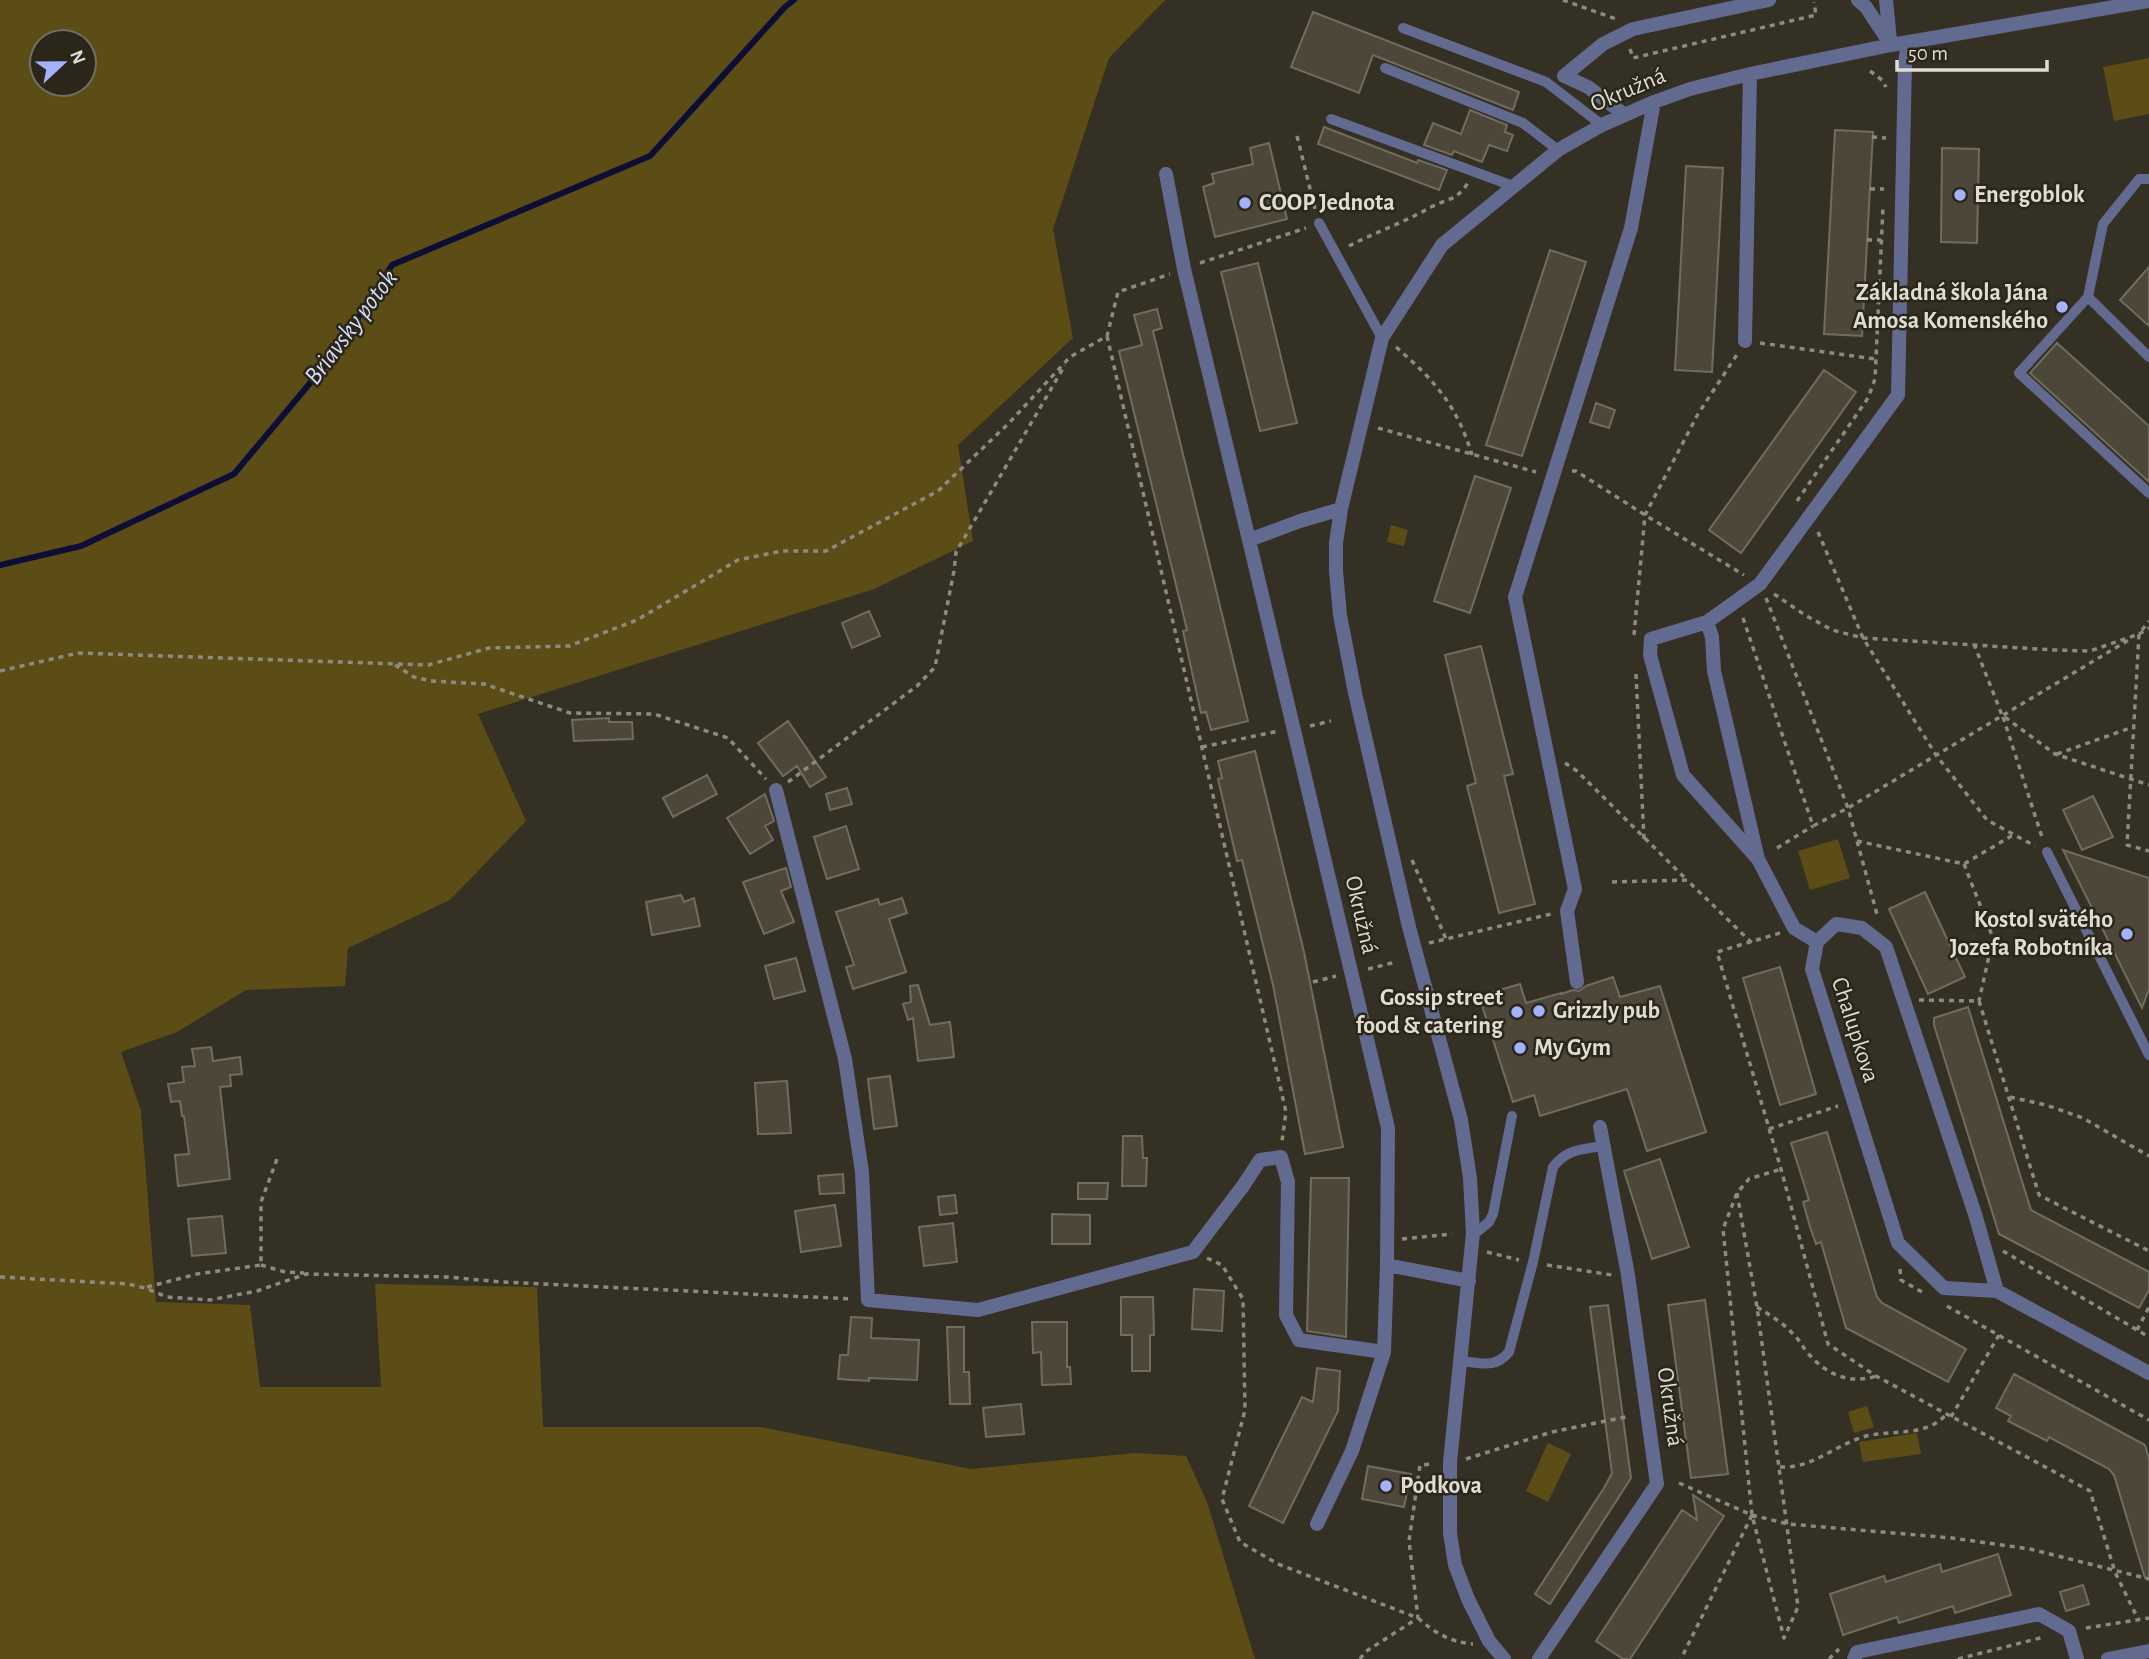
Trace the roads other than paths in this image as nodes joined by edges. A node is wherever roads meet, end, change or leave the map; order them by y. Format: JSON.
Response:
{"nodes":[{"id":1,"x":1769,"y":0,"type":"edge"},
{"id":2,"x":1858,"y":0,"type":"edge"},
{"id":3,"x":1886,"y":0,"type":"edge"},
{"id":4,"x":2149,"y":1,"type":"edge"},
{"id":5,"x":1403,"y":28,"type":"dead end"},
{"id":6,"x":1908,"y":42,"type":"junction"},
{"id":7,"x":1891,"y":45,"type":"junction"},
{"id":8,"x":1385,"y":68,"type":"dead end"},
{"id":9,"x":1750,"y":74,"type":"junction"},
{"id":10,"x":1654,"y":102,"type":"junction"},
{"id":11,"x":1625,"y":115,"type":"junction"},
{"id":12,"x":1331,"y":120,"type":"dead end"},
{"id":13,"x":1602,"y":125,"type":"junction"},
{"id":14,"x":1558,"y":150,"type":"junction"},
{"id":15,"x":1166,"y":174,"type":"dead end"},
{"id":16,"x":2149,"y":179,"type":"edge"},
{"id":17,"x":1513,"y":186,"type":"junction"},
{"id":18,"x":1319,"y":223,"type":"road end"},
{"id":19,"x":2088,"y":297,"type":"junction"},
{"id":20,"x":1382,"y":338,"type":"junction"},
{"id":21,"x":1745,"y":341,"type":"road end"},
{"id":22,"x":2149,"y":357,"type":"edge"},
{"id":23,"x":2149,"y":493,"type":"edge"},
{"id":24,"x":1341,"y":509,"type":"junction"},
{"id":25,"x":1249,"y":540,"type":"junction"},
{"id":26,"x":1707,"y":622,"type":"junction"},
{"id":27,"x":776,"y":790,"type":"road end"},
{"id":28,"x":2047,"y":852,"type":"road end"},
{"id":29,"x":1758,"y":859,"type":"junction"},
{"id":30,"x":1817,"y":942,"type":"junction"},
{"id":31,"x":1577,"y":982,"type":"dead end"},
{"id":32,"x":2149,"y":1055,"type":"edge"},
{"id":33,"x":1512,"y":1116,"type":"dead end"},
{"id":34,"x":1600,"y":1127,"type":"dead end"},
{"id":35,"x":1602,"y":1146,"type":"junction"},
{"id":36,"x":1473,"y":1235,"type":"junction"},
{"id":37,"x":1387,"y":1265,"type":"junction"},
{"id":38,"x":1469,"y":1281,"type":"junction"},
{"id":39,"x":1997,"y":1290,"type":"junction"},
{"id":40,"x":1384,"y":1352,"type":"junction"},
{"id":41,"x":1461,"y":1361,"type":"junction"},
{"id":42,"x":2149,"y":1373,"type":"edge"},
{"id":43,"x":1317,"y":1524,"type":"dead end"},
{"id":44,"x":2149,"y":1651,"type":"edge"},
{"id":45,"x":1504,"y":1659,"type":"edge"},
{"id":46,"x":1539,"y":1659,"type":"edge"},
{"id":47,"x":1854,"y":1659,"type":"edge"},
{"id":48,"x":2077,"y":1659,"type":"edge"},
{"id":49,"x":2108,"y":1659,"type":"edge"}],
"edges":[{"from":1,"to":11,"type":"street"},
{"from":2,"to":7,"type":"street"},
{"from":3,"to":7,"type":"street"},
{"from":4,"to":6,"type":"street","name":"Okružná"},
{"from":5,"to":13,"type":"lane"},
{"from":6,"to":7,"type":"street","name":"Okružná"},
{"from":6,"to":26,"type":"street"},
{"from":7,"to":9,"type":"street","name":"Okružná"},
{"from":8,"to":14,"type":"lane"},
{"from":9,"to":10,"type":"street","name":"Okružná"},
{"from":9,"to":21,"type":"street"},
{"from":10,"to":11,"type":"street","name":"Okružná"},
{"from":10,"to":31,"type":"street"},
{"from":11,"to":13,"type":"street","name":"Okružná"},
{"from":12,"to":17,"type":"lane"},
{"from":13,"to":14,"type":"street","name":"Okružná"},
{"from":14,"to":17,"type":"street","name":"Okružná"},
{"from":15,"to":25,"type":"street","name":"Okružná"},
{"from":16,"to":19,"type":"lane"},
{"from":17,"to":20,"type":"street","name":"Okružná"},
{"from":18,"to":20,"type":"lane"},
{"from":19,"to":22,"type":"lane"},
{"from":19,"to":23,"type":"lane"},
{"from":20,"to":24,"type":"street","name":"Okružná"},
{"from":24,"to":25,"type":"street"},
{"from":24,"to":36,"type":"street","name":"Okružná"},
{"from":25,"to":37,"type":"street","name":"Okružná"},
{"from":26,"to":29,"type":"street"},
{"from":26,"to":29,"type":"street"},
{"from":27,"to":40,"type":"street"},
{"from":28,"to":32,"type":"lane"},
{"from":29,"to":30,"type":"street"},
{"from":30,"to":39,"type":"street","name":"Chalupkova"},
{"from":30,"to":39,"type":"street"},
{"from":33,"to":36,"type":"lane"},
{"from":34,"to":35,"type":"street","name":"Okružná"},
{"from":35,"to":41,"type":"lane"},
{"from":35,"to":46,"type":"street","name":"Okružná"},
{"from":36,"to":38,"type":"street","name":"Okružná"},
{"from":37,"to":38,"type":"street"},
{"from":37,"to":40,"type":"street","name":"Okružná"},
{"from":38,"to":41,"type":"street","name":"Okružná"},
{"from":39,"to":42,"type":"street","name":"Chalupkova"},
{"from":40,"to":43,"type":"street","name":"Okružná"},
{"from":41,"to":45,"type":"street","name":"Okružná"},
{"from":44,"to":49,"type":"street"},
{"from":47,"to":48,"type":"street"}]}
